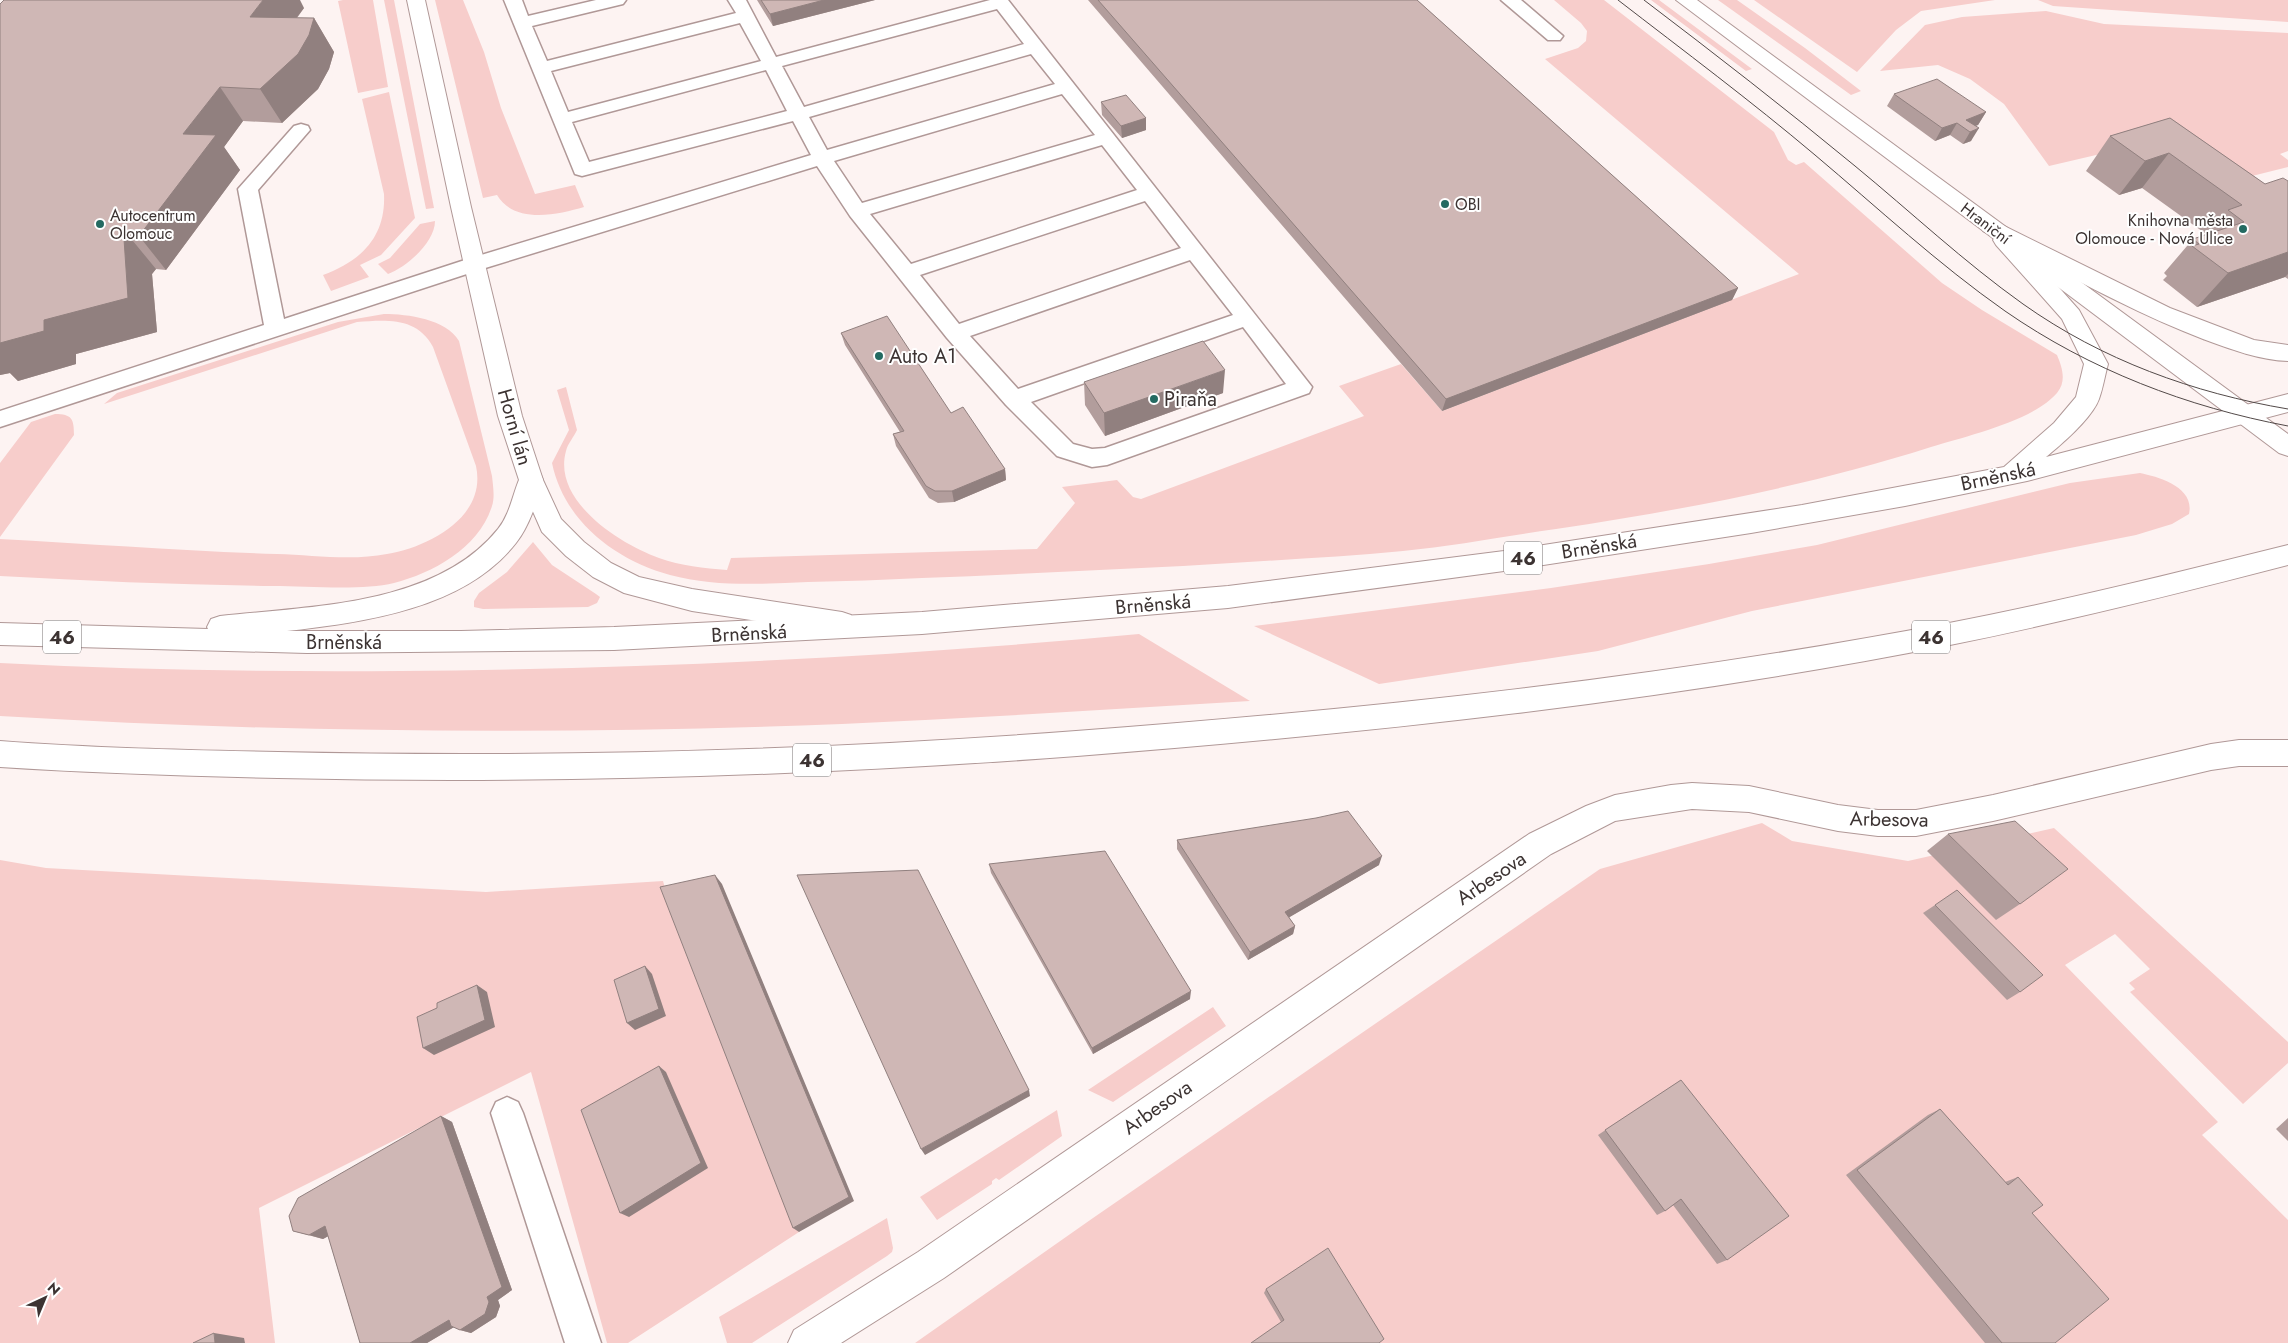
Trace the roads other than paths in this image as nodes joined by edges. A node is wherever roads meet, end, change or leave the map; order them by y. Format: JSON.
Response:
{"nodes":[{"id":1,"x":416,"y":0,"type":"edge"},
{"id":2,"x":513,"y":0,"type":"edge"},
{"id":3,"x":617,"y":0,"type":"edge"},
{"id":4,"x":737,"y":0,"type":"edge"},
{"id":5,"x":1510,"y":0,"type":"edge"},
{"id":6,"x":1685,"y":0,"type":"edge"},
{"id":7,"x":1000,"y":2,"type":"edge"},
{"id":8,"x":746,"y":16,"type":"junction"},
{"id":9,"x":522,"y":23,"type":"junction"},
{"id":10,"x":1554,"y":36,"type":"dead end"},
{"id":11,"x":1035,"y":47,"type":"junction"},
{"id":12,"x":772,"y":64,"type":"junction"},
{"id":13,"x":540,"y":68,"type":"junction"},
{"id":14,"x":1066,"y":87,"type":"junction"},
{"id":15,"x":798,"y":114,"type":"junction"},
{"id":16,"x":561,"y":119,"type":"junction"},
{"id":17,"x":301,"y":130,"type":"dead end"},
{"id":18,"x":1106,"y":138,"type":"junction"},
{"id":19,"x":822,"y":158,"type":"junction"},
{"id":20,"x":1149,"y":193,"type":"junction"},
{"id":21,"x":857,"y":211,"type":"junction"},
{"id":22,"x":1990,"y":226,"type":"junction"},
{"id":23,"x":1194,"y":251,"type":"junction"},
{"id":24,"x":475,"y":264,"type":"junction"},
{"id":25,"x":906,"y":272,"type":"junction"},
{"id":26,"x":1247,"y":318,"type":"junction"},
{"id":27,"x":276,"y":329,"type":"junction"},
{"id":28,"x":955,"y":333,"type":"junction"},
{"id":29,"x":2288,"y":354,"type":"edge"},
{"id":30,"x":1014,"y":399,"type":"junction"},
{"id":31,"x":2288,"y":403,"type":"edge"},
{"id":32,"x":2243,"y":414,"type":"junction"},
{"id":33,"x":0,"y":419,"type":"edge"},
{"id":34,"x":2288,"y":447,"type":"edge"},
{"id":35,"x":2009,"y":476,"type":"junction"},
{"id":36,"x":531,"y":480,"type":"junction"},
{"id":37,"x":2288,"y":555,"type":"edge"},
{"id":38,"x":861,"y":626,"type":"junction"},
{"id":39,"x":0,"y":634,"type":"edge"},
{"id":40,"x":124,"y":640,"type":"junction"},
{"id":41,"x":2288,"y":753,"type":"edge"},
{"id":42,"x":0,"y":754,"type":"edge"},
{"id":43,"x":507,"y":1112,"type":"dead end"},
{"id":44,"x":583,"y":1343,"type":"edge"},
{"id":45,"x":807,"y":1343,"type":"edge"}],
"edges":[{"from":1,"to":24,"type":"main road","name":"Horní lán"},
{"from":2,"to":9,"type":"lane"},
{"from":3,"to":9,"type":"lane"},
{"from":4,"to":8,"type":"lane"},
{"from":5,"to":10,"type":"lane"},
{"from":6,"to":22,"type":"main road","name":"Hraniční"},
{"from":7,"to":11,"type":"lane"},
{"from":7,"to":12,"type":"lane"},
{"from":8,"to":12,"type":"lane"},
{"from":8,"to":13,"type":"lane"},
{"from":9,"to":13,"type":"lane"},
{"from":11,"to":14,"type":"lane"},
{"from":11,"to":15,"type":"lane"},
{"from":12,"to":15,"type":"lane"},
{"from":12,"to":16,"type":"lane"},
{"from":13,"to":16,"type":"lane"},
{"from":14,"to":18,"type":"lane"},
{"from":14,"to":19,"type":"lane"},
{"from":15,"to":16,"type":"lane"},
{"from":15,"to":19,"type":"lane"},
{"from":17,"to":27,"type":"lane"},
{"from":18,"to":20,"type":"lane"},
{"from":18,"to":21,"type":"lane"},
{"from":19,"to":21,"type":"lane"},
{"from":19,"to":24,"type":"lane"},
{"from":20,"to":23,"type":"lane"},
{"from":20,"to":25,"type":"lane"},
{"from":21,"to":25,"type":"lane"},
{"from":22,"to":29,"type":"main road"},
{"from":22,"to":32,"type":"main road","name":"Hraniční"},
{"from":22,"to":35,"type":"main road"},
{"from":23,"to":26,"type":"lane"},
{"from":23,"to":28,"type":"lane"},
{"from":24,"to":27,"type":"lane"},
{"from":24,"to":36,"type":"main road","name":"Horní lán"},
{"from":25,"to":28,"type":"lane"},
{"from":26,"to":30,"type":"lane"},
{"from":26,"to":30,"type":"lane"},
{"from":27,"to":33,"type":"lane"},
{"from":28,"to":30,"type":"lane"},
{"from":31,"to":32,"type":"main road","name":"Brněnská","number":"46"},
{"from":32,"to":34,"type":"main road","name":"Hraniční"},
{"from":32,"to":35,"type":"main road","name":"Brněnská","number":"46"},
{"from":35,"to":38,"type":"main road","name":"Brněnská","number":"46"},
{"from":36,"to":38,"type":"main road","name":"Horní lán"},
{"from":36,"to":40,"type":"main road"},
{"from":37,"to":42,"type":"main road","number":"46"},
{"from":38,"to":40,"type":"main road","name":"Brněnská","number":"46"},
{"from":39,"to":40,"type":"main road","name":"Brněnská","number":"46"},
{"from":41,"to":45,"type":"main road","name":"Arbesova"},
{"from":43,"to":44,"type":"lane"}]}
